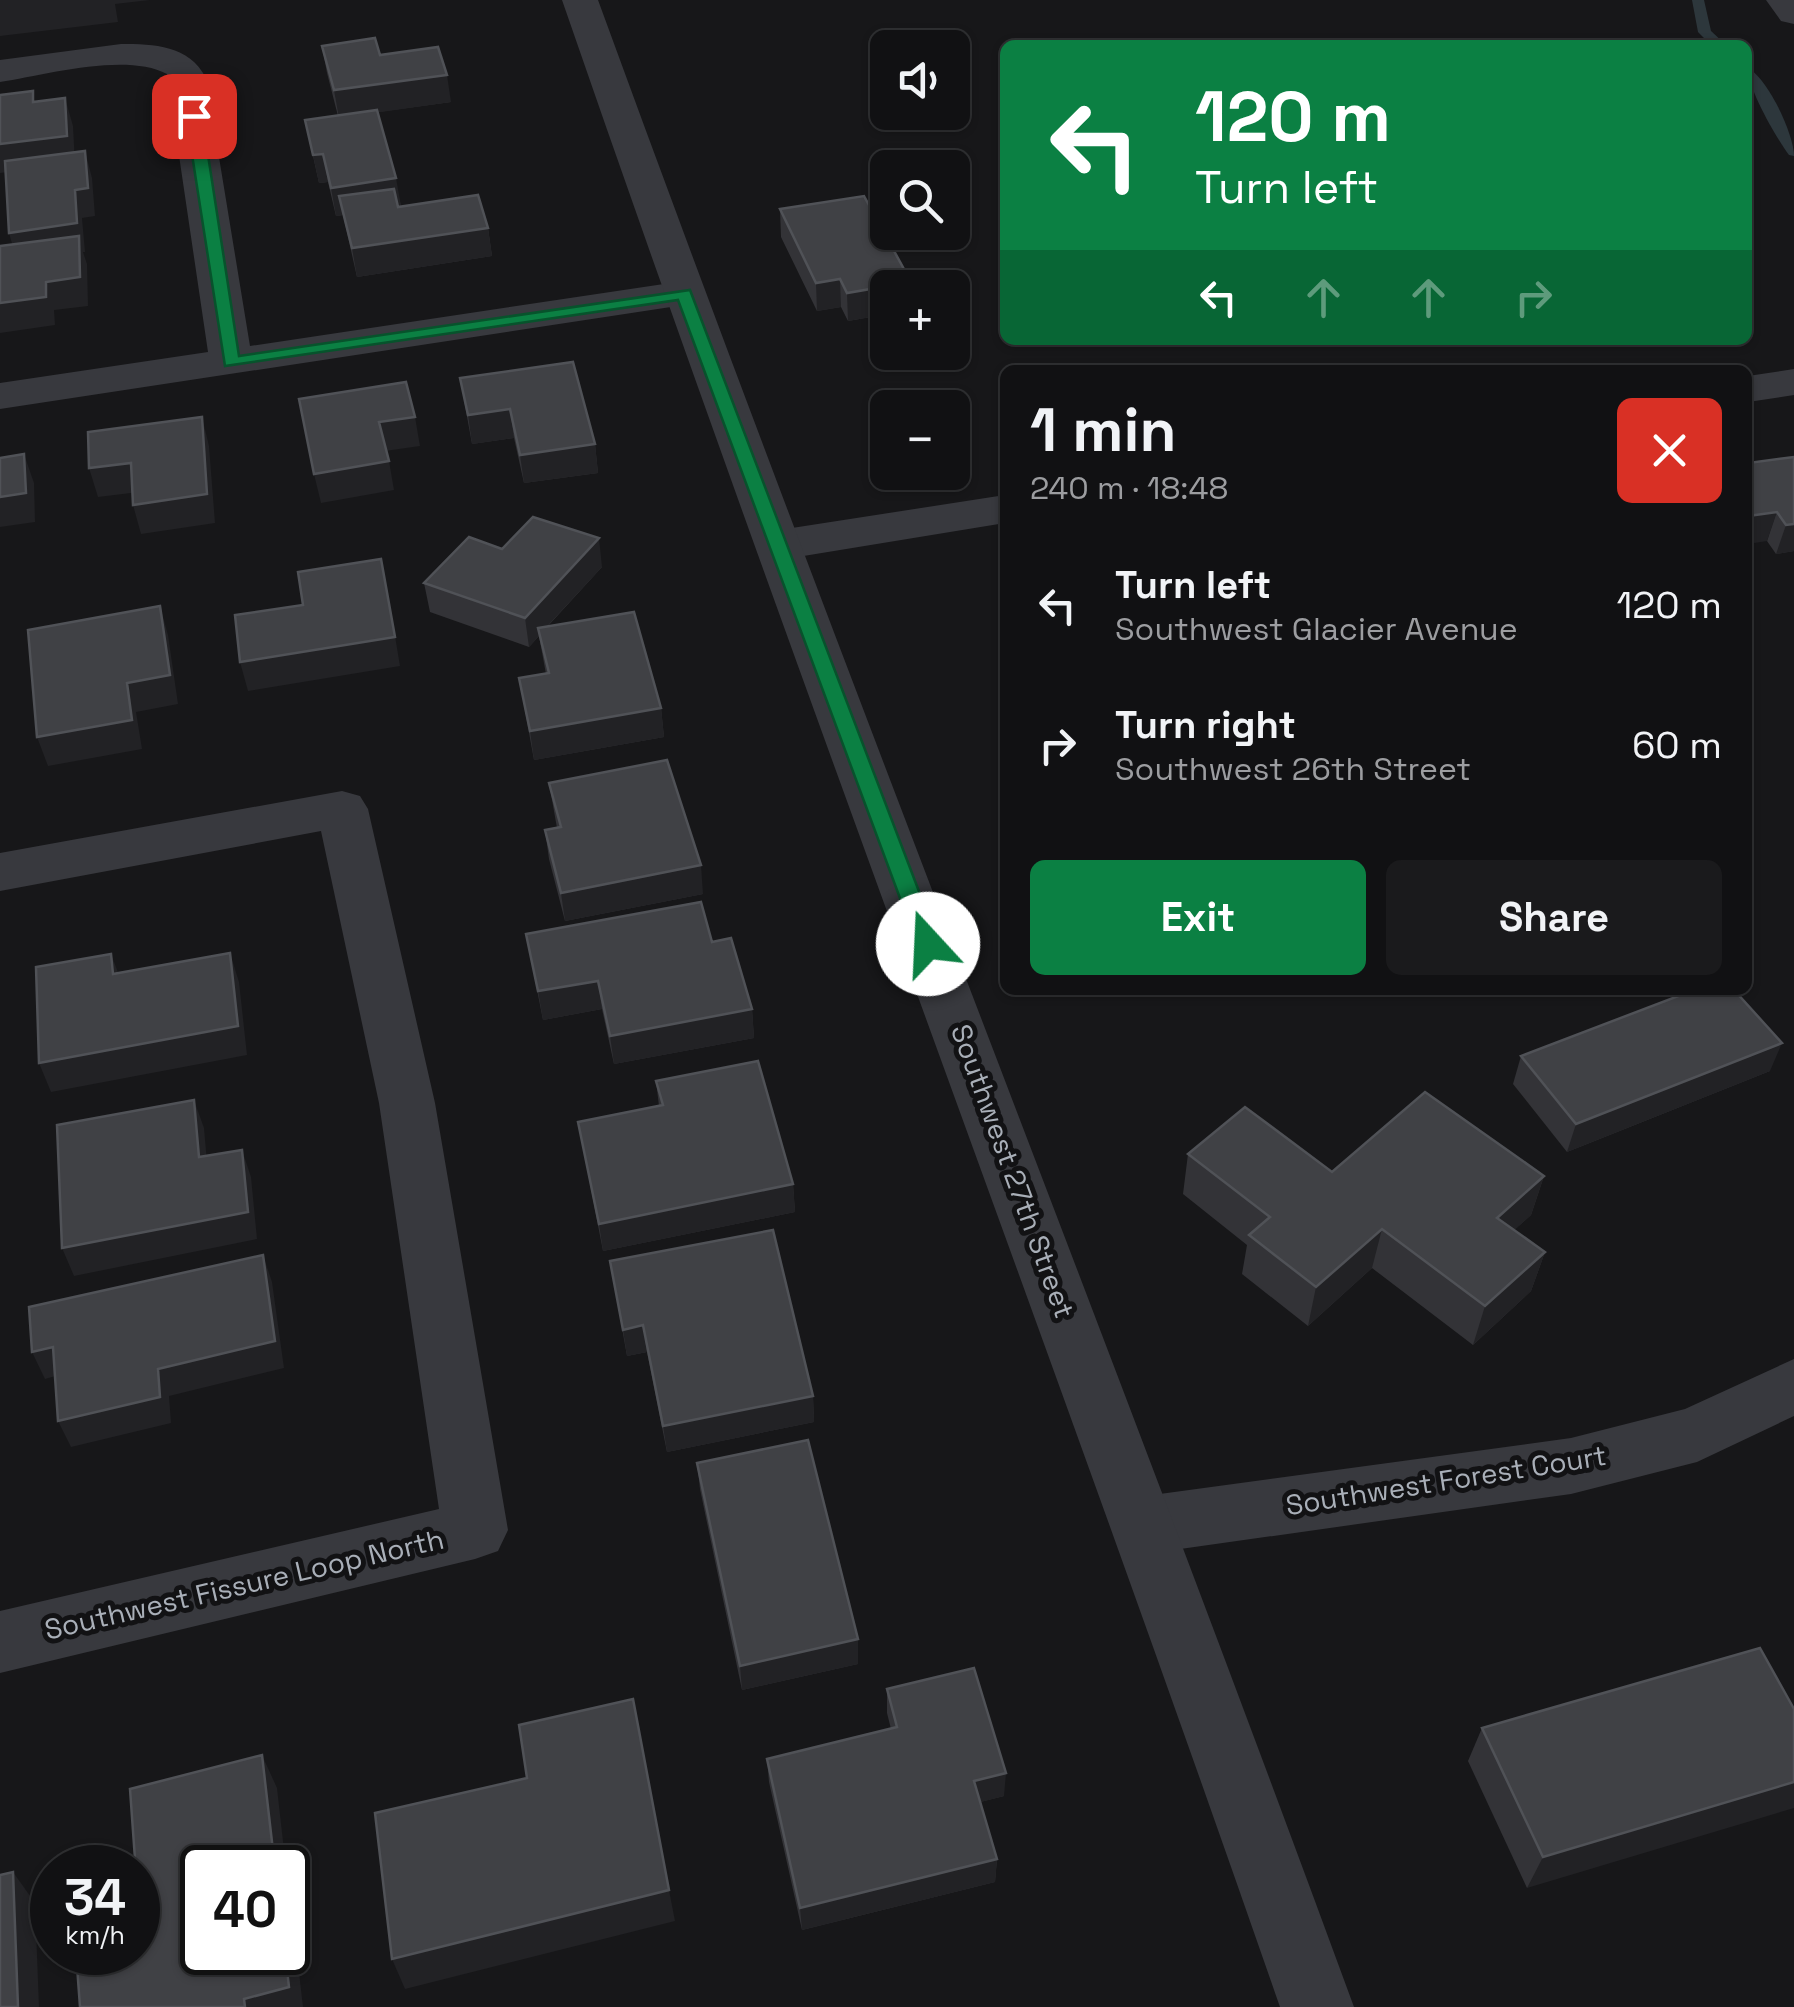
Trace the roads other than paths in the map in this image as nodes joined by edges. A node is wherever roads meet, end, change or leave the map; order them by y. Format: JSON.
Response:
{"nodes":[{"id":1,"x":580,"y":0,"type":"edge"},
{"id":2,"x":1784,"y":0,"type":"edge"},
{"id":3,"x":1794,"y":13,"type":"edge"},
{"id":4,"x":0,"y":71,"type":"edge"},
{"id":5,"x":684,"y":294,"type":"junction"},
{"id":6,"x":231,"y":362,"type":"junction"},
{"id":7,"x":1794,"y":382,"type":"edge"},
{"id":8,"x":1752,"y":388,"type":"edge"},
{"id":9,"x":0,"y":396,"type":"edge"},
{"id":10,"x":1000,"y":510,"type":"edge"},
{"id":11,"x":779,"y":545,"type":"junction"},
{"id":12,"x":0,"y":872,"type":"edge"},
{"id":13,"x":1794,"y":1386,"type":"edge"},
{"id":14,"x":1145,"y":1525,"type":"junction"},
{"id":15,"x":0,"y":1642,"type":"edge"},
{"id":16,"x":1316,"y":2007,"type":"edge"}],
"edges":[{"from":1,"to":5,"type":"street","name":"Southwest 27th Street"},
{"from":2,"to":3,"type":"street"},
{"from":4,"to":6,"type":"street"},
{"from":5,"to":6,"type":"street"},
{"from":5,"to":11,"type":"street","name":"Southwest 27th Street"},
{"from":6,"to":9,"type":"street"},
{"from":7,"to":8,"type":"street"},
{"from":10,"to":11,"type":"street"},
{"from":11,"to":14,"type":"street","name":"Southwest 27th Street"},
{"from":12,"to":15,"type":"street","name":"Southwest Fissure Loop North"},
{"from":13,"to":14,"type":"street","name":"Southwest Forest Court"},
{"from":14,"to":16,"type":"street","name":"Southwest 27th Street"}]}
